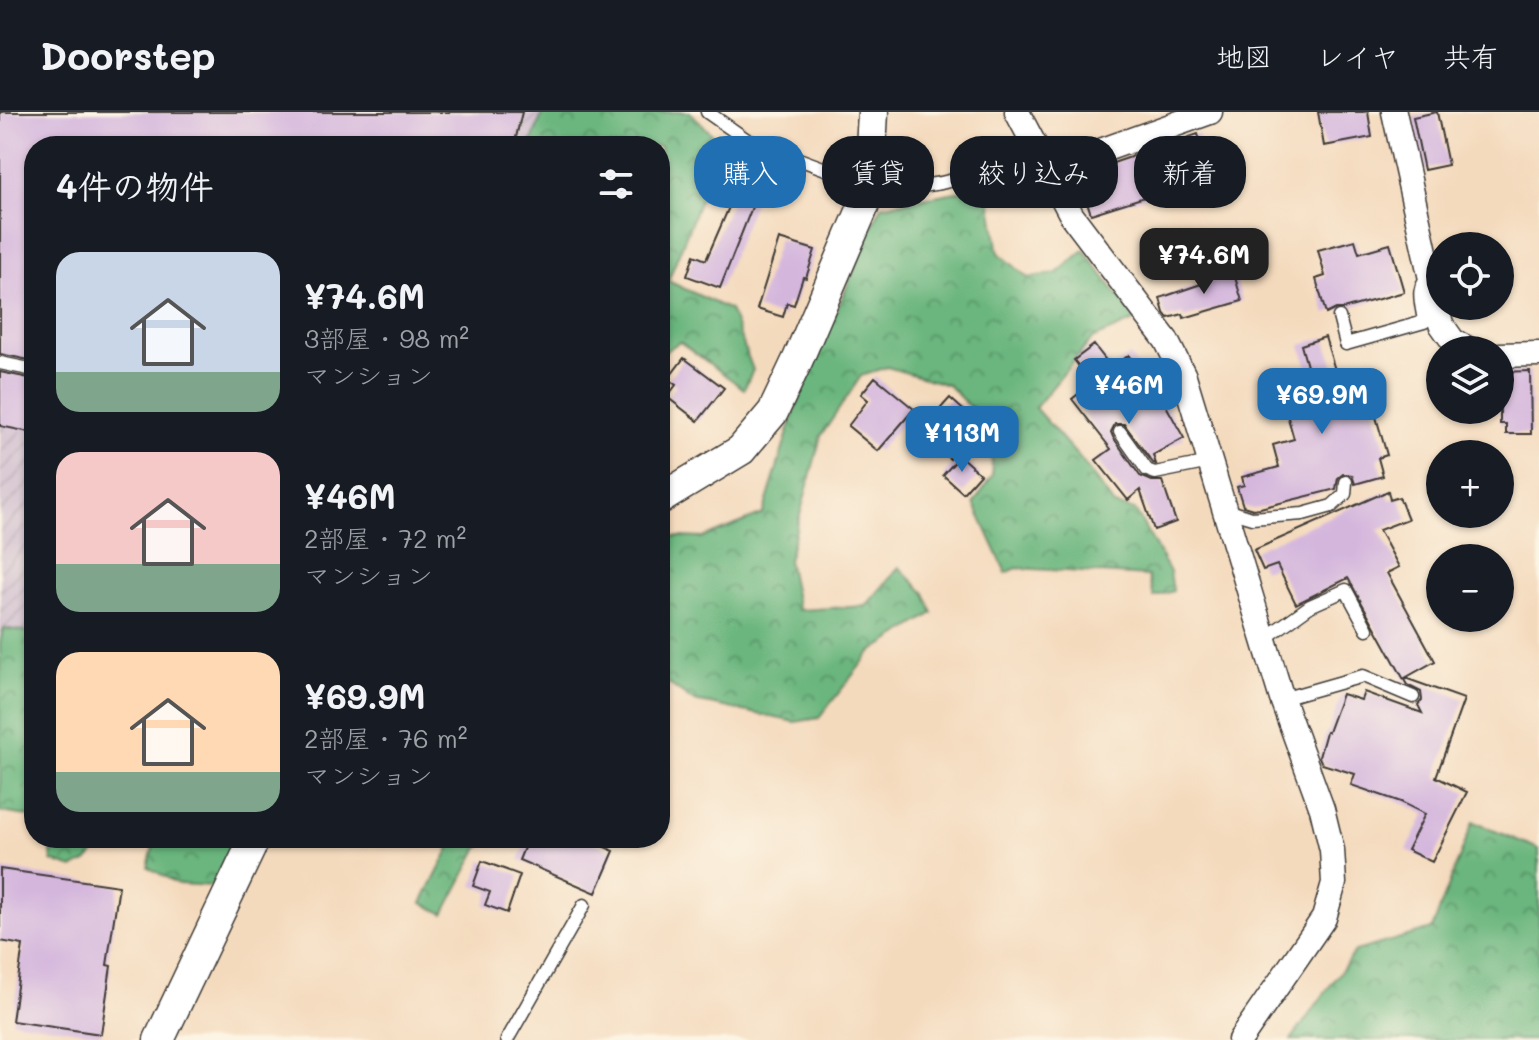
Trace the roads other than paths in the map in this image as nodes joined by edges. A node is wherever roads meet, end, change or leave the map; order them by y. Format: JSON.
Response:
{"nodes":[{"id":1,"x":707,"y":112,"type":"edge"},
{"id":2,"x":873,"y":112,"type":"edge"},
{"id":3,"x":1017,"y":112,"type":"edge"},
{"id":4,"x":1210,"y":112,"type":"edge"},
{"id":5,"x":1394,"y":112,"type":"edge"},
{"id":6,"x":872,"y":136,"type":"edge"},
{"id":7,"x":1029,"y":136,"type":"edge"},
{"id":8,"x":1118,"y":140,"type":"edge"},
{"id":9,"x":822,"y":168,"type":"edge"},
{"id":10,"x":863,"y":208,"type":"edge"},
{"id":11,"x":1068,"y":208,"type":"edge"},
{"id":12,"x":1426,"y":258,"type":"edge"},
{"id":13,"x":1426,"y":279,"type":"edge"},
{"id":14,"x":1339,"y":317,"type":"dead end"},
{"id":15,"x":1539,"y":354,"type":"edge"},
{"id":16,"x":1514,"y":355,"type":"edge"},
{"id":17,"x":0,"y":363,"type":"edge"},
{"id":18,"x":24,"y":368,"type":"edge"},
{"id":19,"x":1120,"y":432,"type":"dead end"},
{"id":20,"x":1210,"y":462,"type":"junction"},
{"id":21,"x":1346,"y":482,"type":"dead end"},
{"id":22,"x":670,"y":493,"type":"edge"},
{"id":23,"x":1225,"y":510,"type":"junction"},
{"id":24,"x":1367,"y":629,"type":"dead end"},
{"id":25,"x":1264,"y":639,"type":"junction"},
{"id":26,"x":1413,"y":697,"type":"dead end"},
{"id":27,"x":1282,"y":699,"type":"junction"},
{"id":28,"x":250,"y":848,"type":"edge"},
{"id":29,"x":584,"y":905,"type":"dead end"},
{"id":30,"x":159,"y":1040,"type":"edge"},
{"id":31,"x":507,"y":1040,"type":"edge"},
{"id":32,"x":1240,"y":1040,"type":"edge"}],
"edges":[{"from":1,"to":9,"type":"lane"},
{"from":2,"to":6,"type":"street"},
{"from":3,"to":7,"type":"street"},
{"from":4,"to":8,"type":"street"},
{"from":5,"to":12,"type":"street"},
{"from":10,"to":22,"type":"street"},
{"from":11,"to":20,"type":"street"},
{"from":13,"to":14,"type":"lane"},
{"from":15,"to":16,"type":"street"},
{"from":17,"to":18,"type":"lane"},
{"from":19,"to":20,"type":"lane"},
{"from":20,"to":23,"type":"street"},
{"from":21,"to":23,"type":"lane"},
{"from":23,"to":25,"type":"street"},
{"from":24,"to":25,"type":"lane"},
{"from":25,"to":27,"type":"street"},
{"from":26,"to":27,"type":"lane"},
{"from":27,"to":32,"type":"street"},
{"from":28,"to":30,"type":"street"},
{"from":29,"to":31,"type":"lane"}]}
